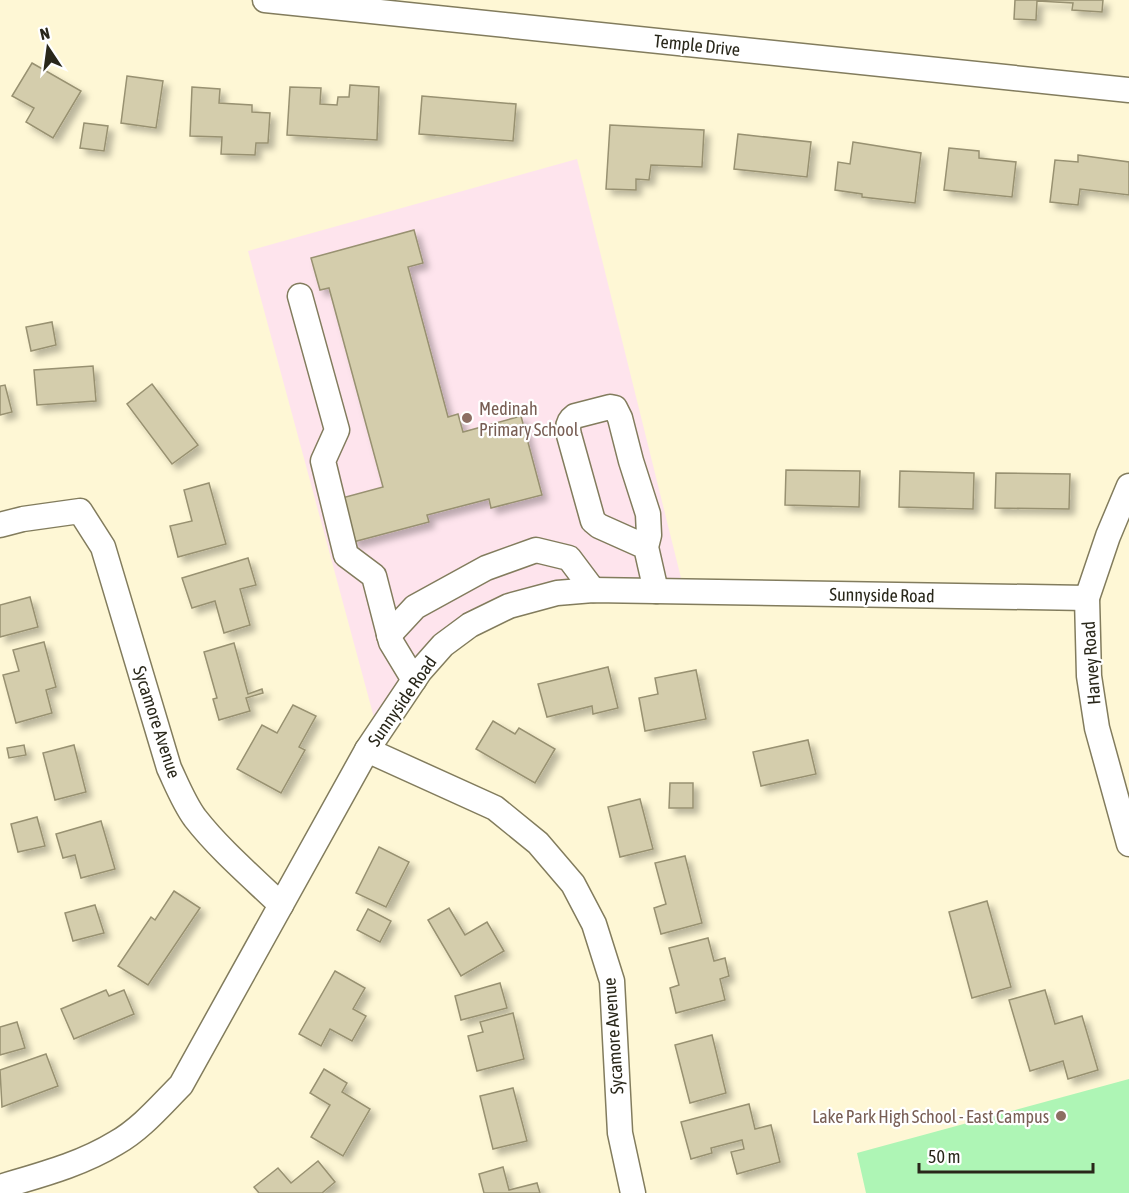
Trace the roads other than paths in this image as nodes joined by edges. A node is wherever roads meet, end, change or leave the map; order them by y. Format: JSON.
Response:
{"nodes":[{"id":1,"x":265,"y":0,"type":"edge"},
{"id":2,"x":1129,"y":90,"type":"edge"},
{"id":3,"x":300,"y":296,"type":"dead end"},
{"id":4,"x":1129,"y":486,"type":"edge"},
{"id":5,"x":0,"y":525,"type":"edge"},
{"id":6,"x":646,"y":547,"type":"junction"},
{"id":7,"x":593,"y":590,"type":"junction"},
{"id":8,"x":656,"y":591,"type":"junction"},
{"id":9,"x":1087,"y":598,"type":"junction"},
{"id":10,"x":389,"y":635,"type":"junction"},
{"id":11,"x":414,"y":680,"type":"junction"},
{"id":12,"x":367,"y":750,"type":"junction"},
{"id":13,"x":1129,"y":844,"type":"edge"},
{"id":14,"x":281,"y":905,"type":"junction"},
{"id":15,"x":0,"y":1187,"type":"edge"},
{"id":16,"x":633,"y":1193,"type":"edge"}],
"edges":[{"from":1,"to":2,"type":"street","name":"Temple Drive"},
{"from":3,"to":10,"type":"street"},
{"from":4,"to":9,"type":"street","name":"Harvey Road"},
{"from":5,"to":14,"type":"street","name":"Sycamore Avenue"},
{"from":6,"to":6,"type":"street"},
{"from":6,"to":8,"type":"street"},
{"from":7,"to":8,"type":"street","name":"Sunnyside Road"},
{"from":7,"to":10,"type":"street"},
{"from":7,"to":11,"type":"street","name":"Sunnyside Road"},
{"from":8,"to":9,"type":"street","name":"Sunnyside Road"},
{"from":9,"to":13,"type":"street","name":"Harvey Road"},
{"from":10,"to":11,"type":"street"},
{"from":11,"to":12,"type":"street","name":"Sunnyside Road"},
{"from":12,"to":14,"type":"street","name":"Sunnyside Road"},
{"from":12,"to":16,"type":"street","name":"Sycamore Avenue"},
{"from":14,"to":15,"type":"street","name":"Sunnyside Road"}]}
